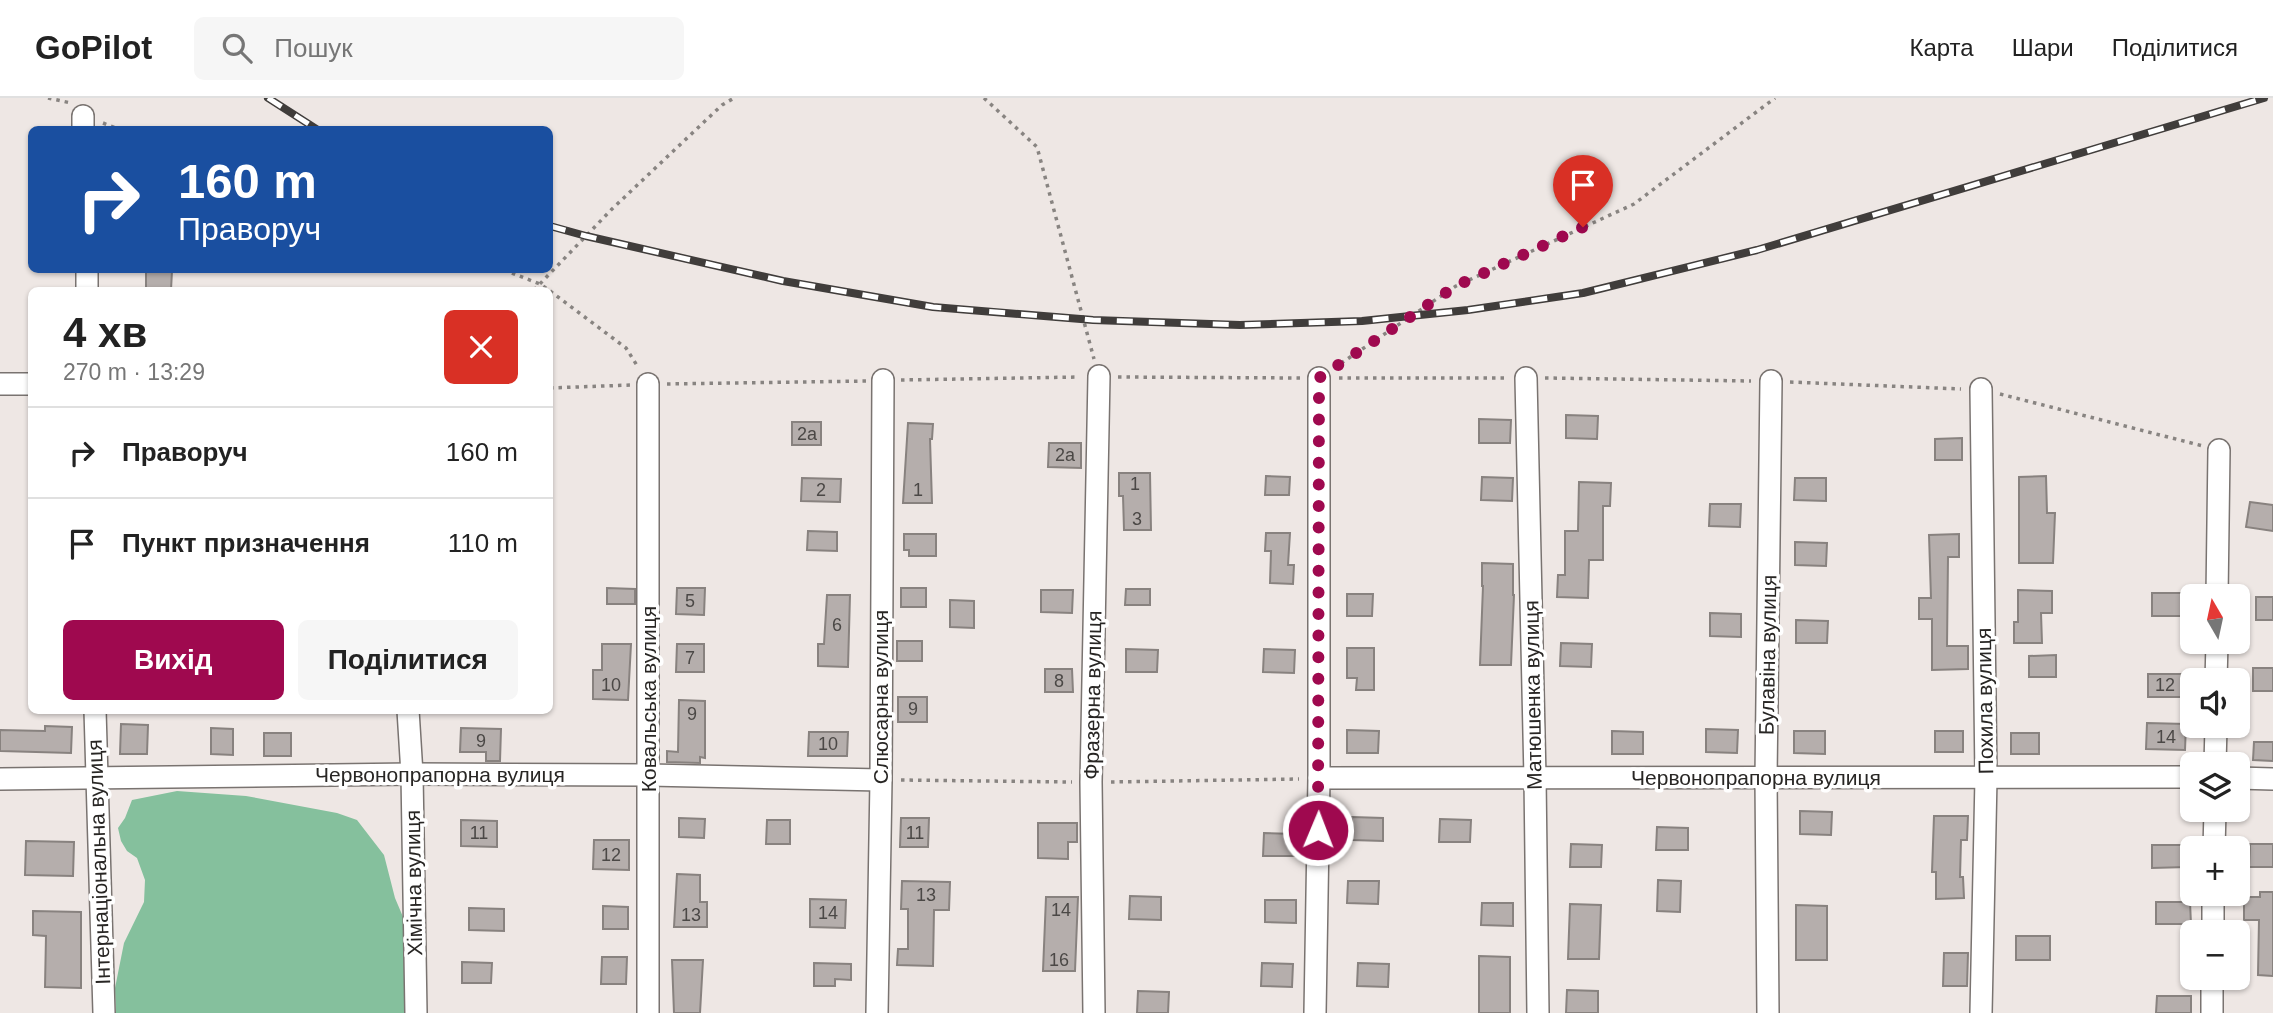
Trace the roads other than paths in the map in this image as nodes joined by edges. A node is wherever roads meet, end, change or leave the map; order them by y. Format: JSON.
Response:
{"nodes":[{"id":1,"x":1099,"y":376,"type":"road end"},
{"id":2,"x":1319,"y":378,"type":"road end"},
{"id":3,"x":1526,"y":378,"type":"road end"},
{"id":4,"x":883,"y":380,"type":"road end"},
{"id":5,"x":1771,"y":381,"type":"road end"},
{"id":6,"x":0,"y":384,"type":"edge"},
{"id":7,"x":28,"y":384,"type":"edge"},
{"id":8,"x":648,"y":384,"type":"road end"},
{"id":9,"x":1981,"y":389,"type":"road end"},
{"id":10,"x":2219,"y":450,"type":"road end"},
{"id":11,"x":2217,"y":584,"type":"edge"},
{"id":12,"x":95,"y":714,"type":"edge"},
{"id":13,"x":408,"y":714,"type":"edge"},
{"id":14,"x":412,"y":774,"type":"junction"},
{"id":15,"x":649,"y":775,"type":"junction"},
{"id":16,"x":96,"y":778,"type":"junction"},
{"id":17,"x":1319,"y":778,"type":"junction"},
{"id":18,"x":1535,"y":778,"type":"junction"},
{"id":19,"x":1766,"y":778,"type":"junction"},
{"id":20,"x":1986,"y":778,"type":"junction"},
{"id":21,"x":2180,"y":778,"type":"edge"},
{"id":22,"x":2250,"y":778,"type":"edge"},
{"id":23,"x":0,"y":779,"type":"edge"},
{"id":24,"x":2273,"y":779,"type":"edge"},
{"id":25,"x":881,"y":780,"type":"junction"},
{"id":26,"x":2212,"y":990,"type":"edge"},
{"id":27,"x":104,"y":1013,"type":"edge"},
{"id":28,"x":416,"y":1013,"type":"edge"},
{"id":29,"x":648,"y":1013,"type":"edge"},
{"id":30,"x":877,"y":1013,"type":"edge"},
{"id":31,"x":1094,"y":1013,"type":"edge"},
{"id":32,"x":1315,"y":1013,"type":"edge"},
{"id":33,"x":1538,"y":1013,"type":"edge"},
{"id":34,"x":1768,"y":1013,"type":"edge"},
{"id":35,"x":1981,"y":1013,"type":"edge"},
{"id":36,"x":2212,"y":1013,"type":"edge"}],
"edges":[{"from":1,"to":31,"type":"street","name":"Фразерна вулиця"},
{"from":2,"to":17,"type":"street"},
{"from":3,"to":18,"type":"street","name":"Матюшенка вулиця"},
{"from":4,"to":25,"type":"street","name":"Слюсарна вулиця"},
{"from":5,"to":19,"type":"street","name":"Булавіна вулиця"},
{"from":6,"to":7,"type":"street"},
{"from":8,"to":15,"type":"street","name":"Ковальська вулиця"},
{"from":9,"to":20,"type":"street","name":"Похила вулиця"},
{"from":10,"to":11,"type":"street"},
{"from":12,"to":16,"type":"street","name":"Інтернаціональна вулиця"},
{"from":13,"to":14,"type":"street","name":"Хімічна вулиця"},
{"from":14,"to":15,"type":"street","name":"Червонопрапорна вулиця"},
{"from":14,"to":16,"type":"street","name":"Червонопрапорна вулиця"},
{"from":14,"to":28,"type":"street","name":"Хімічна вулиця"},
{"from":15,"to":25,"type":"street","name":"Червонопрапорна вулиця"},
{"from":15,"to":29,"type":"street","name":"Ковальська вулиця"},
{"from":16,"to":23,"type":"street","name":"Червонопрапорна вулиця"},
{"from":16,"to":27,"type":"street","name":"Інтернаціональна вулиця"},
{"from":17,"to":18,"type":"street","name":"Червонопрапорна вулиця"},
{"from":17,"to":32,"type":"street"},
{"from":18,"to":19,"type":"street","name":"Червонопрапорна вулиця"},
{"from":18,"to":33,"type":"street","name":"Матюшенка вулиця"},
{"from":19,"to":20,"type":"street","name":"Червонопрапорна вулиця"},
{"from":19,"to":34,"type":"street","name":"Булавіна вулиця"},
{"from":20,"to":21,"type":"street","name":"Червонопрапорна вулиця"},
{"from":20,"to":35,"type":"street","name":"Похила вулиця"},
{"from":22,"to":24,"type":"street"},
{"from":25,"to":30,"type":"street","name":"Слюсарна вулиця"},
{"from":26,"to":36,"type":"street"}]}
